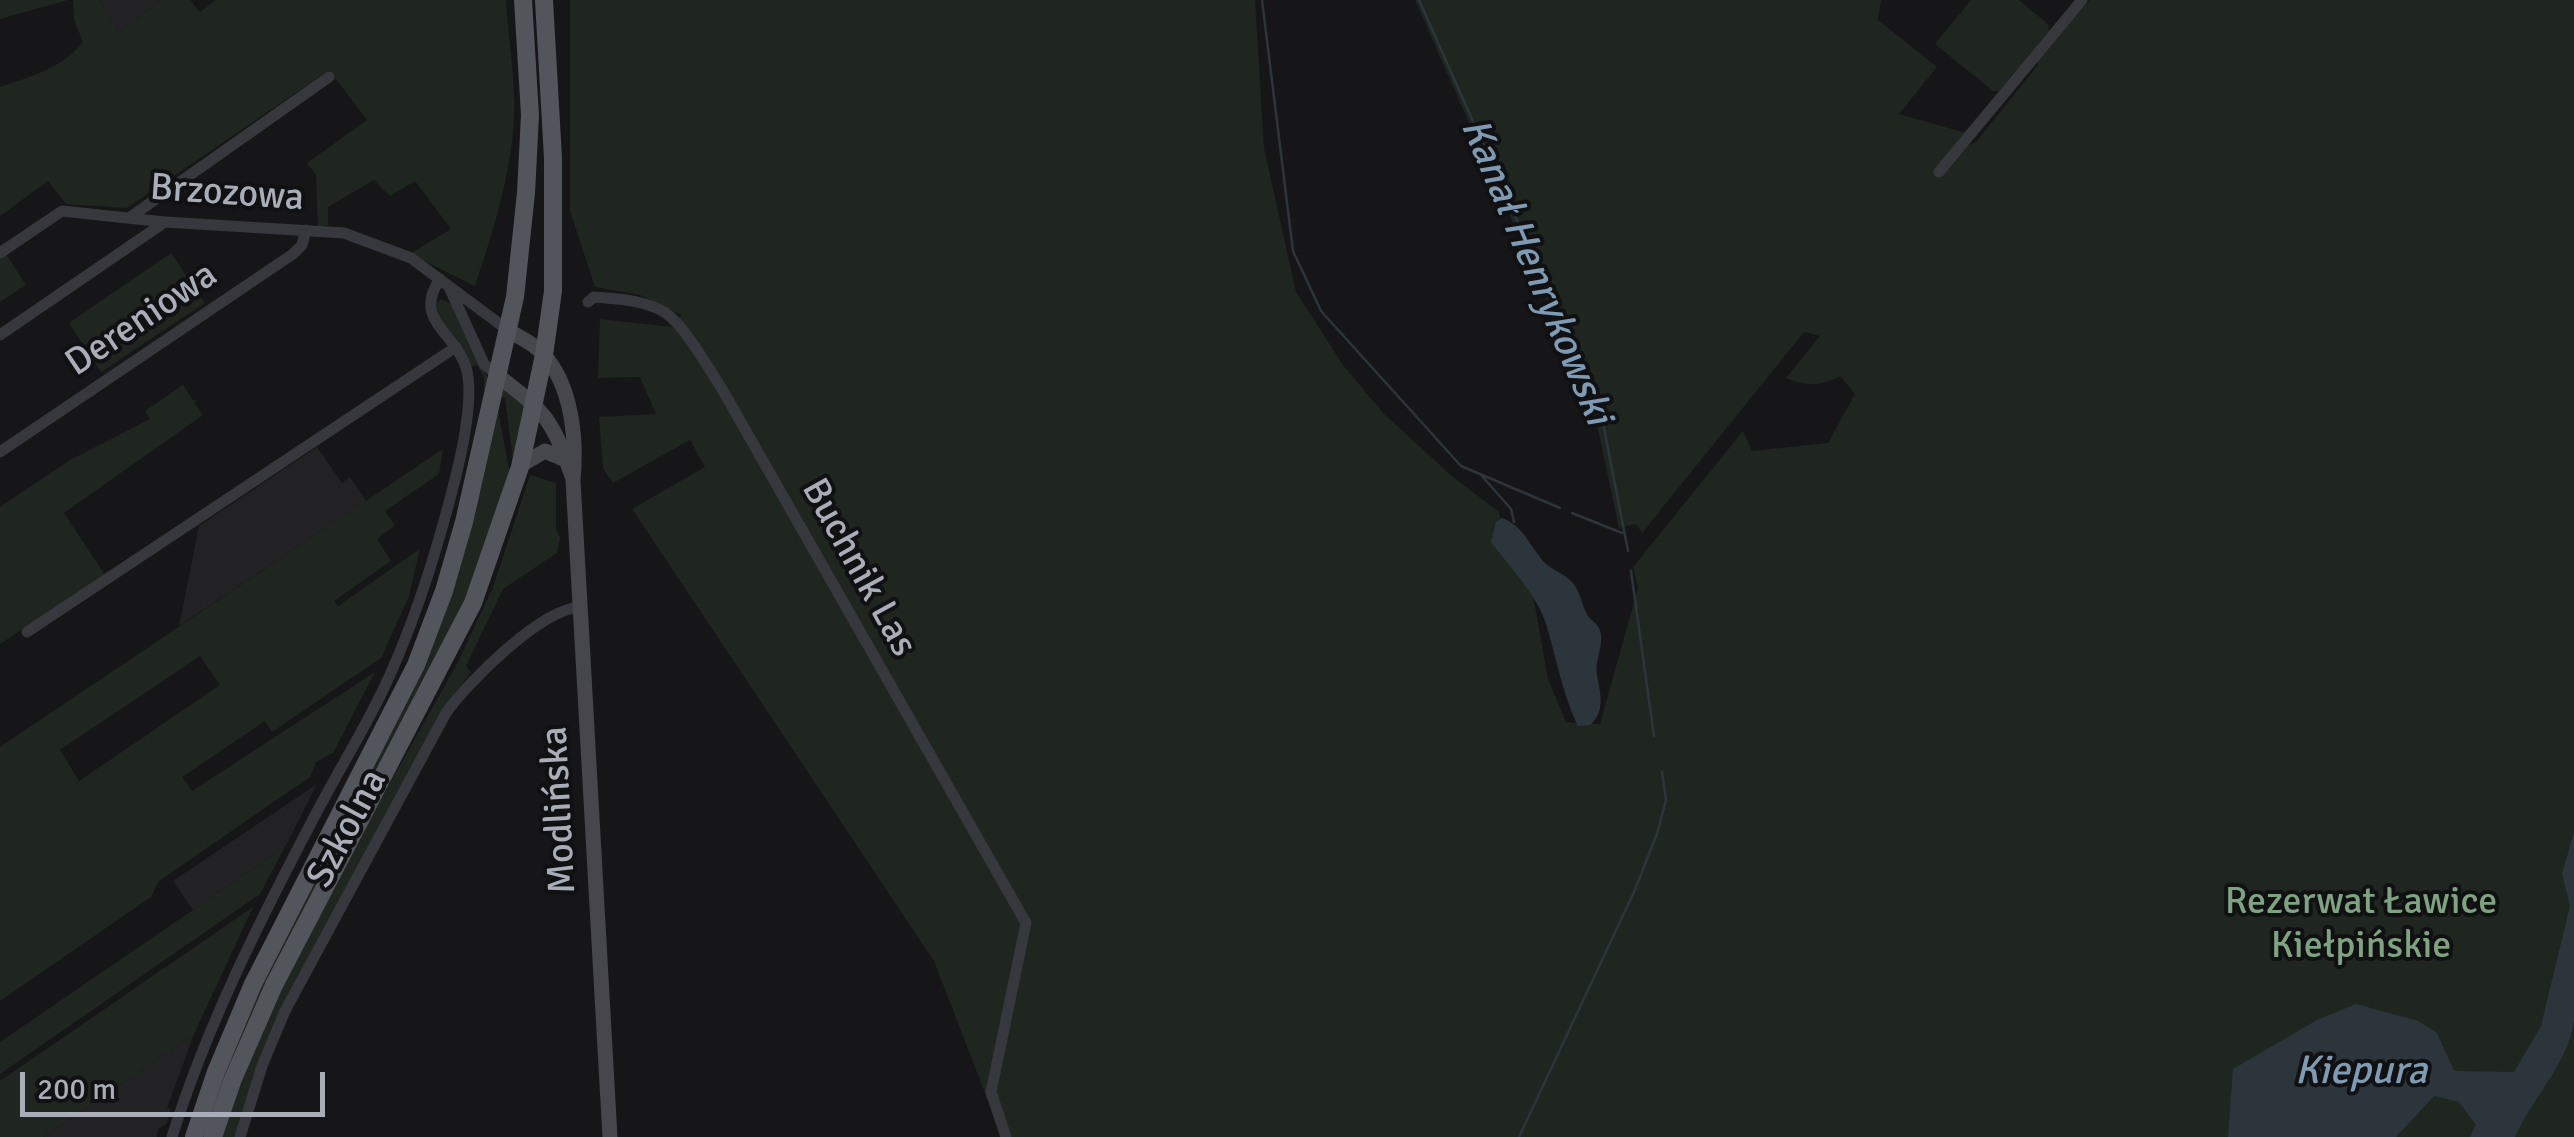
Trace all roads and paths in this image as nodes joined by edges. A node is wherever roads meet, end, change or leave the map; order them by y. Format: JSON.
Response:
{"nodes":[{"id":1,"x":523,"y":0,"type":"edge"},
{"id":2,"x":544,"y":0,"type":"edge"},
{"id":3,"x":2082,"y":0,"type":"edge"},
{"id":4,"x":328,"y":77,"type":"dead end"},
{"id":5,"x":1939,"y":172,"type":"dead end"},
{"id":6,"x":129,"y":218,"type":"junction"},
{"id":7,"x":165,"y":222,"type":"junction"},
{"id":8,"x":306,"y":230,"type":"junction"},
{"id":9,"x":0,"y":254,"type":"edge"},
{"id":10,"x":444,"y":282,"type":"junction"},
{"id":11,"x":515,"y":297,"type":"junction"},
{"id":12,"x":591,"y":300,"type":"dead end"},
{"id":13,"x":487,"y":318,"type":"junction"},
{"id":14,"x":509,"y":332,"type":"junction"},
{"id":15,"x":0,"y":335,"type":"edge"},
{"id":16,"x":456,"y":347,"type":"junction"},
{"id":17,"x":544,"y":354,"type":"junction"},
{"id":18,"x":498,"y":376,"type":"junction"},
{"id":19,"x":534,"y":404,"type":"junction"},
{"id":20,"x":0,"y":452,"type":"edge"},
{"id":21,"x":566,"y":460,"type":"junction"},
{"id":22,"x":520,"y":466,"type":"junction"},
{"id":23,"x":573,"y":480,"type":"junction"},
{"id":24,"x":581,"y":607,"type":"junction"},
{"id":25,"x":28,"y":632,"type":"dead end"},
{"id":26,"x":172,"y":1137,"type":"edge"},
{"id":27,"x":194,"y":1137,"type":"edge"},
{"id":28,"x":213,"y":1137,"type":"edge"},
{"id":29,"x":240,"y":1137,"type":"edge"},
{"id":30,"x":610,"y":1137,"type":"edge"},
{"id":31,"x":1006,"y":1137,"type":"edge"}],
"edges":[{"from":1,"to":11,"type":"main road"},
{"from":2,"to":17,"type":"main road"},
{"from":3,"to":5,"type":"street"},
{"from":4,"to":6,"type":"street"},
{"from":6,"to":7,"type":"street","name":"Brzozowa"},
{"from":6,"to":9,"type":"street","name":"Brzozowa"},
{"from":7,"to":8,"type":"street","name":"Brzozowa"},
{"from":7,"to":15,"type":"street"},
{"from":8,"to":10,"type":"street","name":"Brzozowa"},
{"from":8,"to":20,"type":"street","name":"Dereniowa"},
{"from":10,"to":13,"type":"street","name":"Brzozowa"},
{"from":10,"to":16,"type":"street"},
{"from":10,"to":18,"type":"street"},
{"from":11,"to":13,"type":"street"},
{"from":11,"to":14,"type":"main road"},
{"from":12,"to":31,"type":"street","name":"Buchnik Las"},
{"from":13,"to":14,"type":"street","name":"Brzozowa"},
{"from":14,"to":17,"type":"main road"},
{"from":14,"to":18,"type":"main road"},
{"from":16,"to":25,"type":"street"},
{"from":16,"to":26,"type":"street"},
{"from":17,"to":19,"type":"main road"},
{"from":17,"to":23,"type":"main road","name":"Modlińska"},
{"from":18,"to":19,"type":"main road"},
{"from":18,"to":27,"type":"main road"},
{"from":19,"to":21,"type":"main road","name":"Modlińska"},
{"from":19,"to":22,"type":"main road"},
{"from":21,"to":22,"type":"main road"},
{"from":21,"to":23,"type":"main road","name":"Modlińska"},
{"from":22,"to":28,"type":"main road"},
{"from":23,"to":24,"type":"main road","name":"Modlińska"},
{"from":24,"to":29,"type":"street","name":"Szkolna"},
{"from":24,"to":30,"type":"main road","name":"Modlińska"}]}
